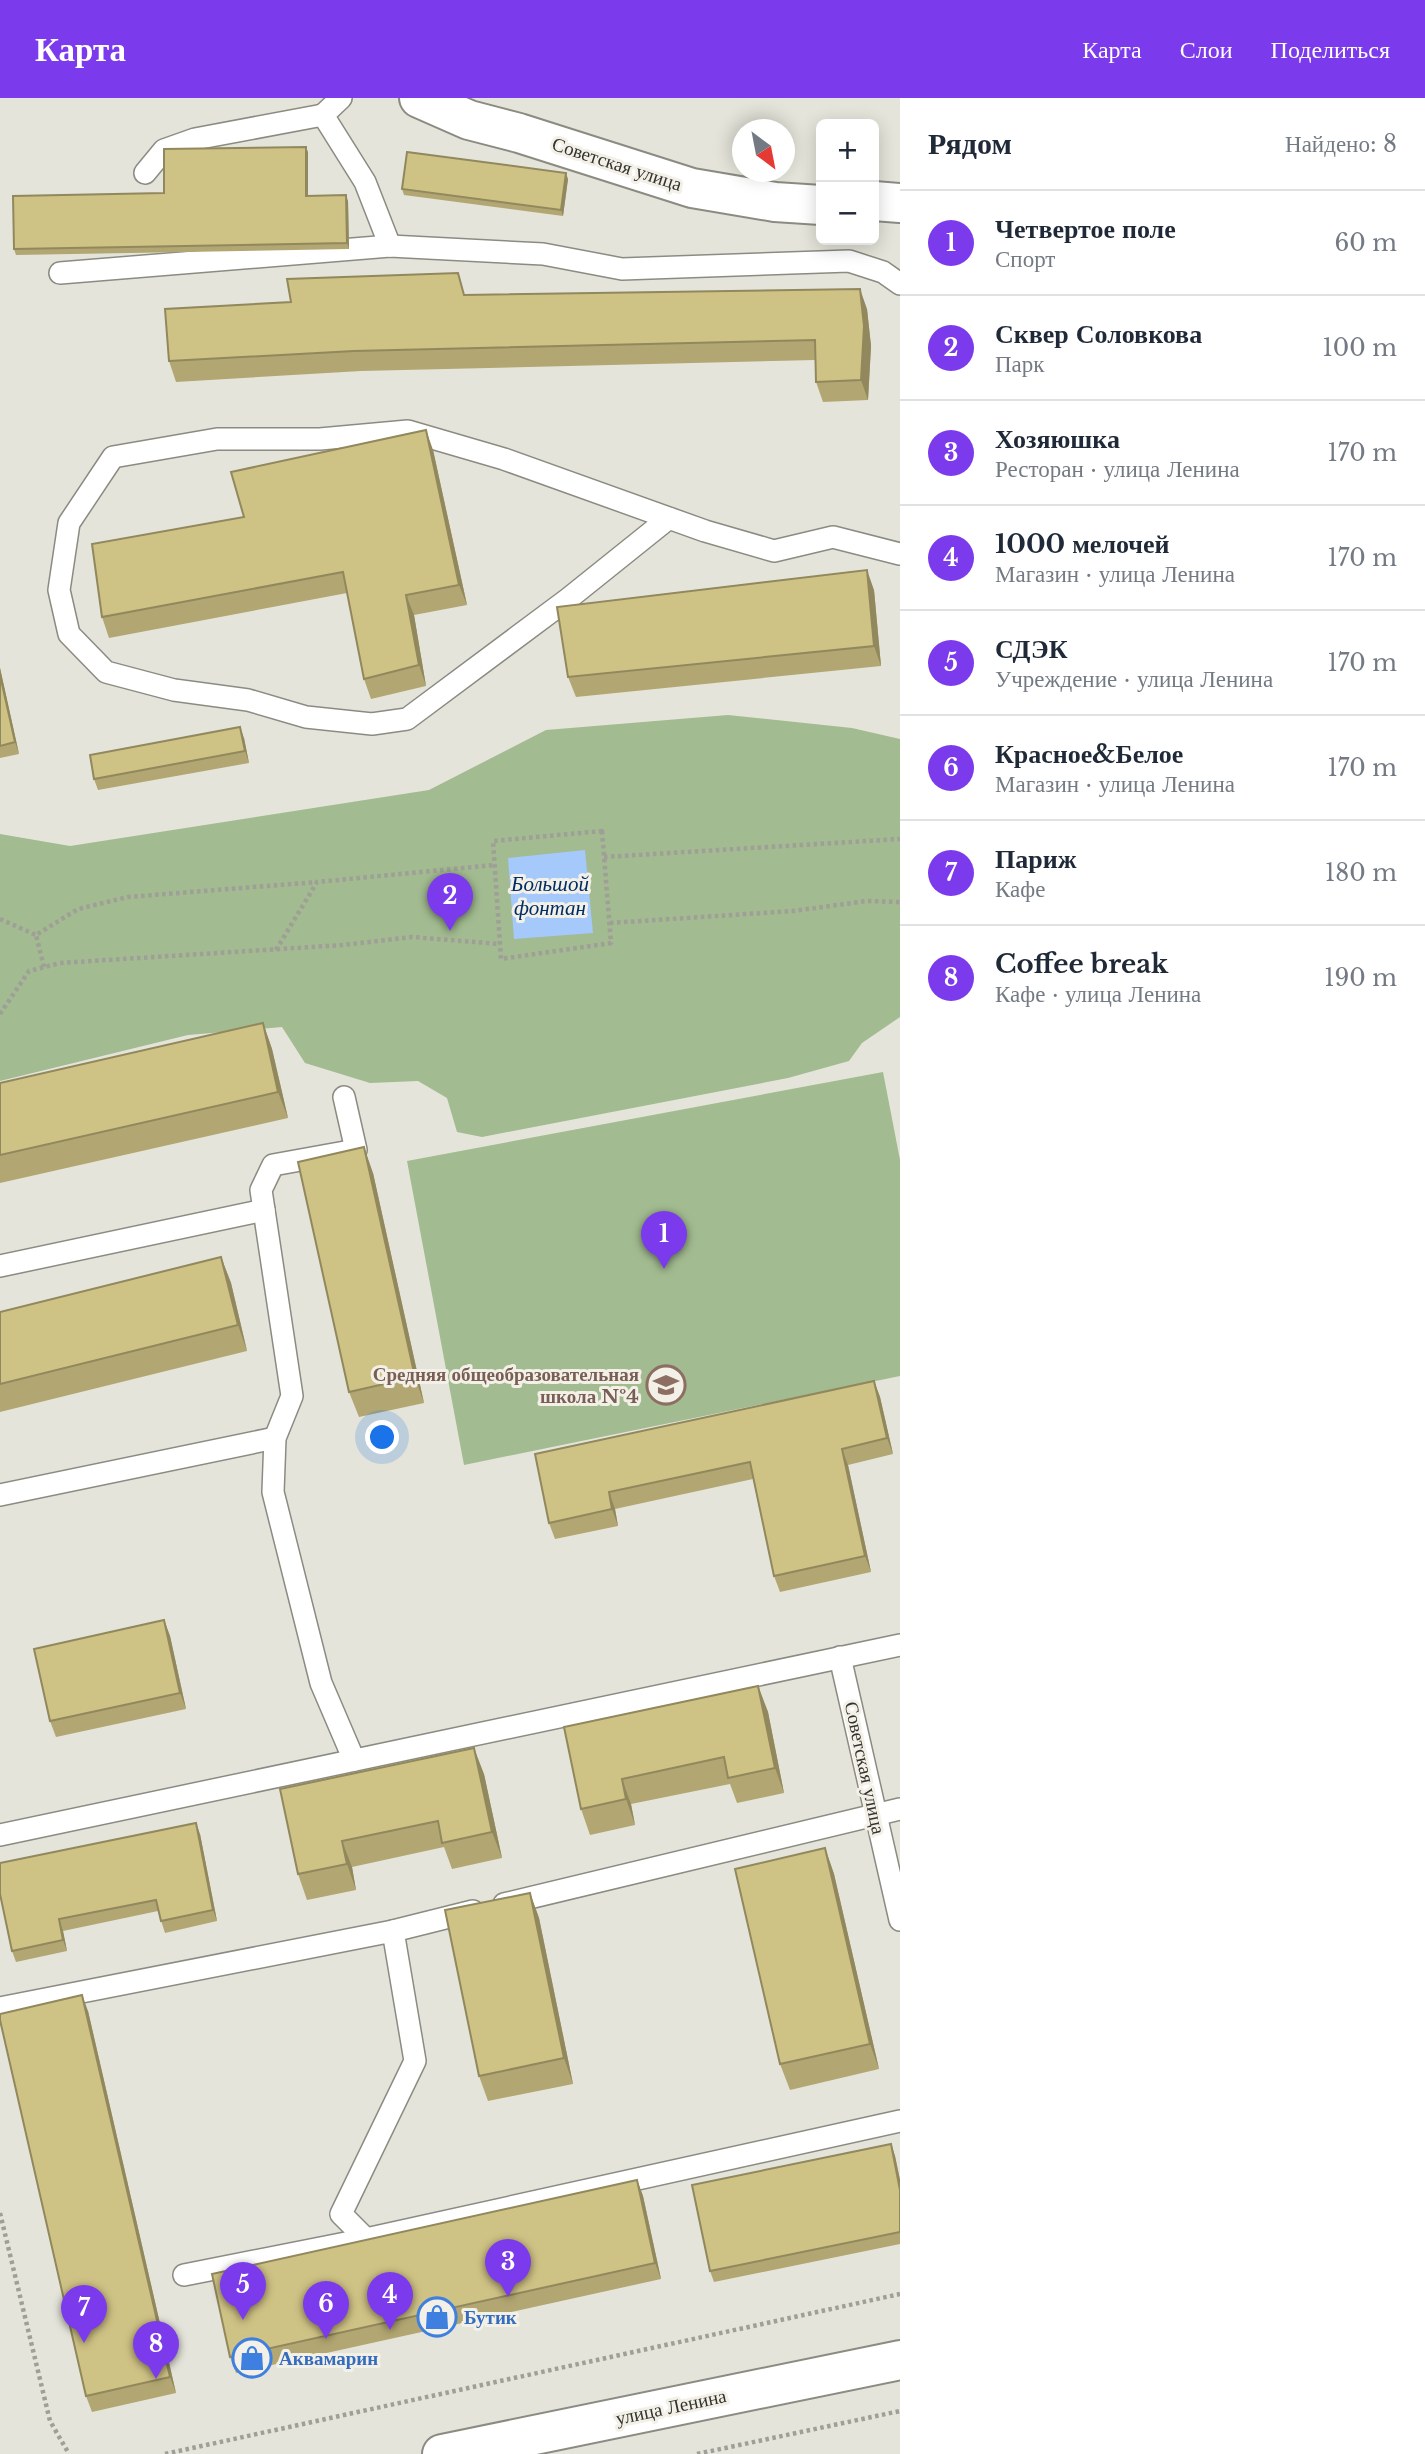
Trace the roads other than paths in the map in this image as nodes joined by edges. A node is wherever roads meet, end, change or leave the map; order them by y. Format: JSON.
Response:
{"nodes":[{"id":1,"x":341,"y":98,"type":"edge"},
{"id":2,"x":419,"y":98,"type":"edge"},
{"id":3,"x":323,"y":115,"type":"junction"},
{"id":4,"x":145,"y":173,"type":"dead end"},
{"id":5,"x":879,"y":201,"type":"edge"},
{"id":6,"x":900,"y":203,"type":"edge"},
{"id":7,"x":816,"y":205,"type":"edge"},
{"id":8,"x":390,"y":246,"type":"junction"},
{"id":9,"x":60,"y":273,"type":"dead end"},
{"id":10,"x":900,"y":284,"type":"edge"},
{"id":11,"x":669,"y":518,"type":"dead end"},
{"id":12,"x":900,"y":554,"type":"edge"},
{"id":13,"x":344,"y":1097,"type":"dead end"},
{"id":14,"x":264,"y":1210,"type":"junction"},
{"id":15,"x":0,"y":1266,"type":"edge"},
{"id":16,"x":275,"y":1438,"type":"junction"},
{"id":17,"x":0,"y":1495,"type":"edge"},
{"id":18,"x":900,"y":1644,"type":"edge"},
{"id":19,"x":840,"y":1657,"type":"junction"},
{"id":20,"x":354,"y":1760,"type":"junction"},
{"id":21,"x":900,"y":1809,"type":"edge"},
{"id":22,"x":874,"y":1814,"type":"junction"},
{"id":23,"x":0,"y":1835,"type":"edge"},
{"id":24,"x":900,"y":1920,"type":"edge"},
{"id":25,"x":393,"y":1931,"type":"junction"},
{"id":26,"x":0,"y":2008,"type":"edge"},
{"id":27,"x":900,"y":2120,"type":"edge"},
{"id":28,"x":366,"y":2239,"type":"junction"},
{"id":29,"x":184,"y":2275,"type":"dead end"},
{"id":30,"x":900,"y":2360,"type":"edge"},
{"id":31,"x":442,"y":2454,"type":"edge"}],
"edges":[{"from":1,"to":3,"type":"lane"},
{"from":2,"to":7,"type":"street","name":"Советская улица"},
{"from":3,"to":4,"type":"lane"},
{"from":3,"to":8,"type":"lane"},
{"from":5,"to":6,"type":"street"},
{"from":8,"to":9,"type":"lane"},
{"from":8,"to":10,"type":"lane"},
{"from":11,"to":12,"type":"lane"},
{"from":13,"to":14,"type":"lane"},
{"from":14,"to":15,"type":"lane"},
{"from":14,"to":16,"type":"lane"},
{"from":16,"to":17,"type":"lane"},
{"from":16,"to":20,"type":"lane"},
{"from":18,"to":19,"type":"lane"},
{"from":19,"to":20,"type":"lane"},
{"from":19,"to":22,"type":"lane","name":"Советская улица"},
{"from":20,"to":23,"type":"lane"},
{"from":21,"to":22,"type":"lane"},
{"from":22,"to":24,"type":"lane","name":"Советская улица"},
{"from":22,"to":25,"type":"lane"},
{"from":25,"to":26,"type":"lane"},
{"from":25,"to":28,"type":"lane"},
{"from":27,"to":28,"type":"lane"},
{"from":28,"to":29,"type":"lane"},
{"from":30,"to":31,"type":"street","name":"улица Ленина"}]}
